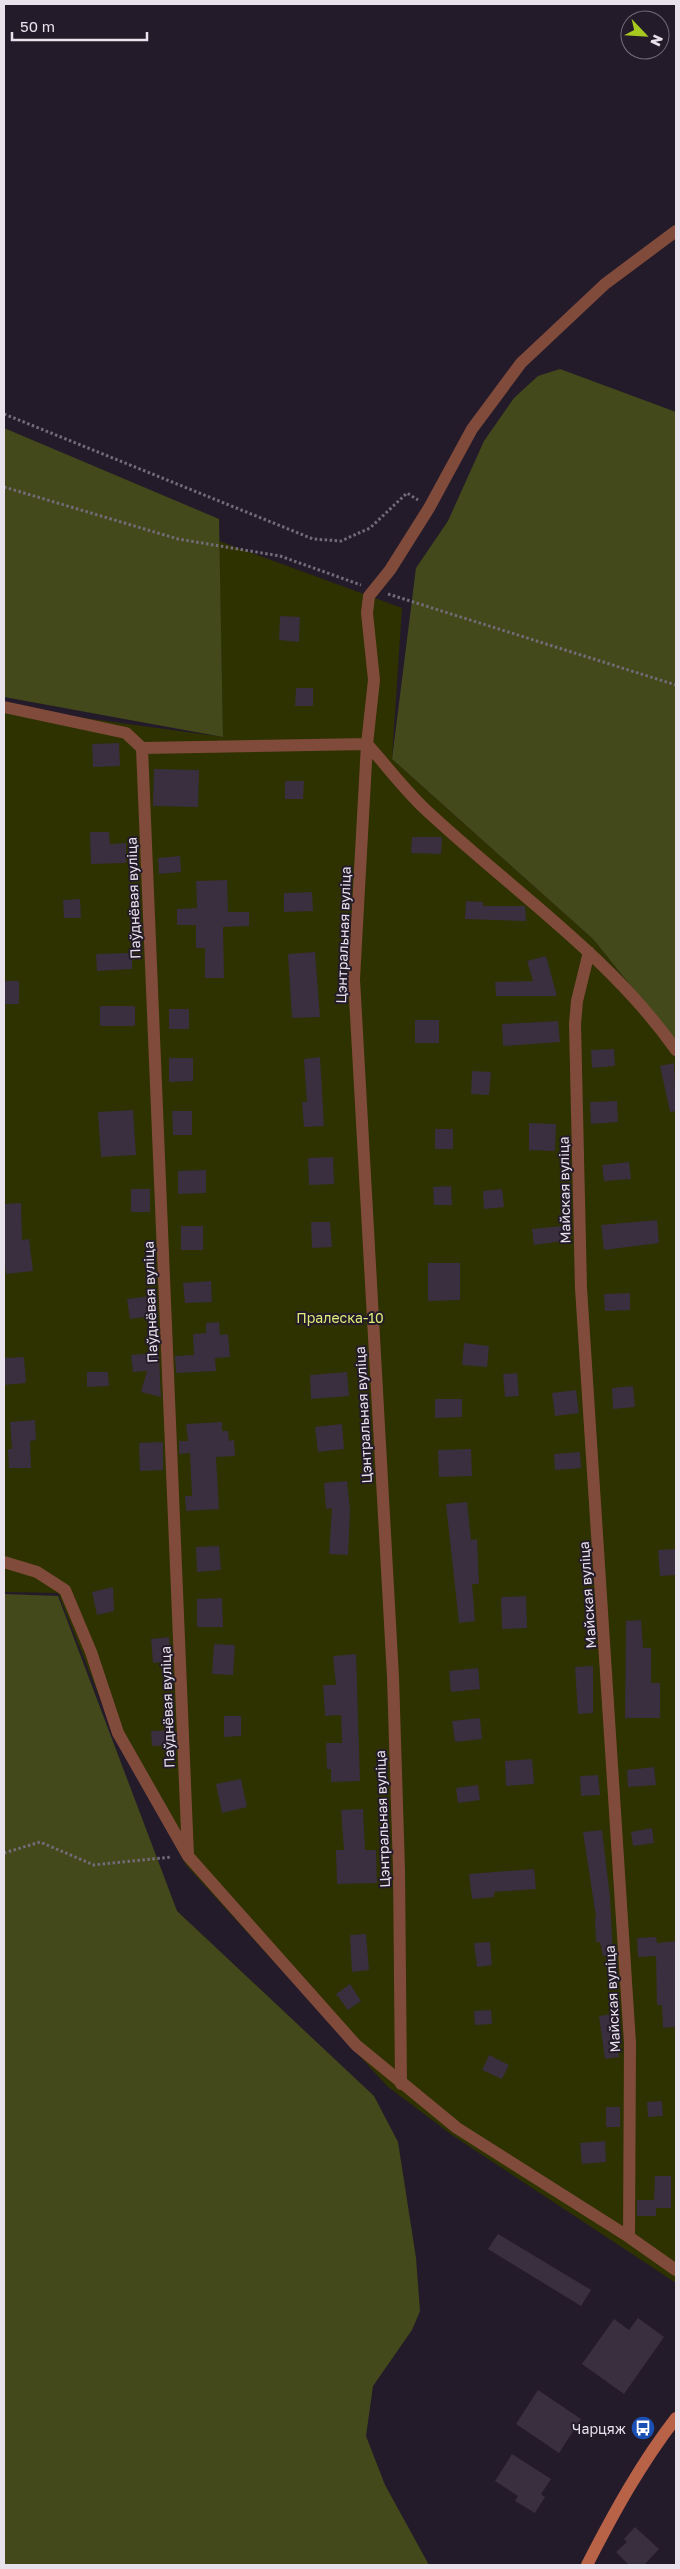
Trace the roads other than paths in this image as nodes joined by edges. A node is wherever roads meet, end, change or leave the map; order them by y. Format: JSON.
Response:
{"nodes":[{"id":1,"x":676,"y":231,"type":"edge"},
{"id":2,"x":4,"y":707,"type":"edge"},
{"id":3,"x":366,"y":744,"type":"junction"},
{"id":4,"x":142,"y":748,"type":"junction"},
{"id":5,"x":589,"y":952,"type":"junction"},
{"id":6,"x":676,"y":1050,"type":"edge"},
{"id":7,"x":4,"y":1562,"type":"edge"},
{"id":8,"x":188,"y":1856,"type":"junction"},
{"id":9,"x":401,"y":2084,"type":"junction"},
{"id":10,"x":629,"y":2237,"type":"junction"},
{"id":11,"x":676,"y":2270,"type":"edge"},
{"id":12,"x":676,"y":2418,"type":"edge"},
{"id":13,"x":587,"y":2565,"type":"edge"}],
"edges":[{"from":1,"to":3,"type":"street","name":"Цэнтральная вуліца"},
{"from":2,"to":4,"type":"street"},
{"from":3,"to":4,"type":"street"},
{"from":3,"to":5,"type":"street"},
{"from":3,"to":9,"type":"street","name":"Цэнтральная вуліца"},
{"from":4,"to":8,"type":"street","name":"Паўднёвая вуліца"},
{"from":5,"to":6,"type":"street"},
{"from":5,"to":10,"type":"street","name":"Майская вуліца"},
{"from":7,"to":8,"type":"street"},
{"from":8,"to":9,"type":"street"},
{"from":9,"to":10,"type":"street"},
{"from":10,"to":11,"type":"street"},
{"from":12,"to":13,"type":"street"}]}
